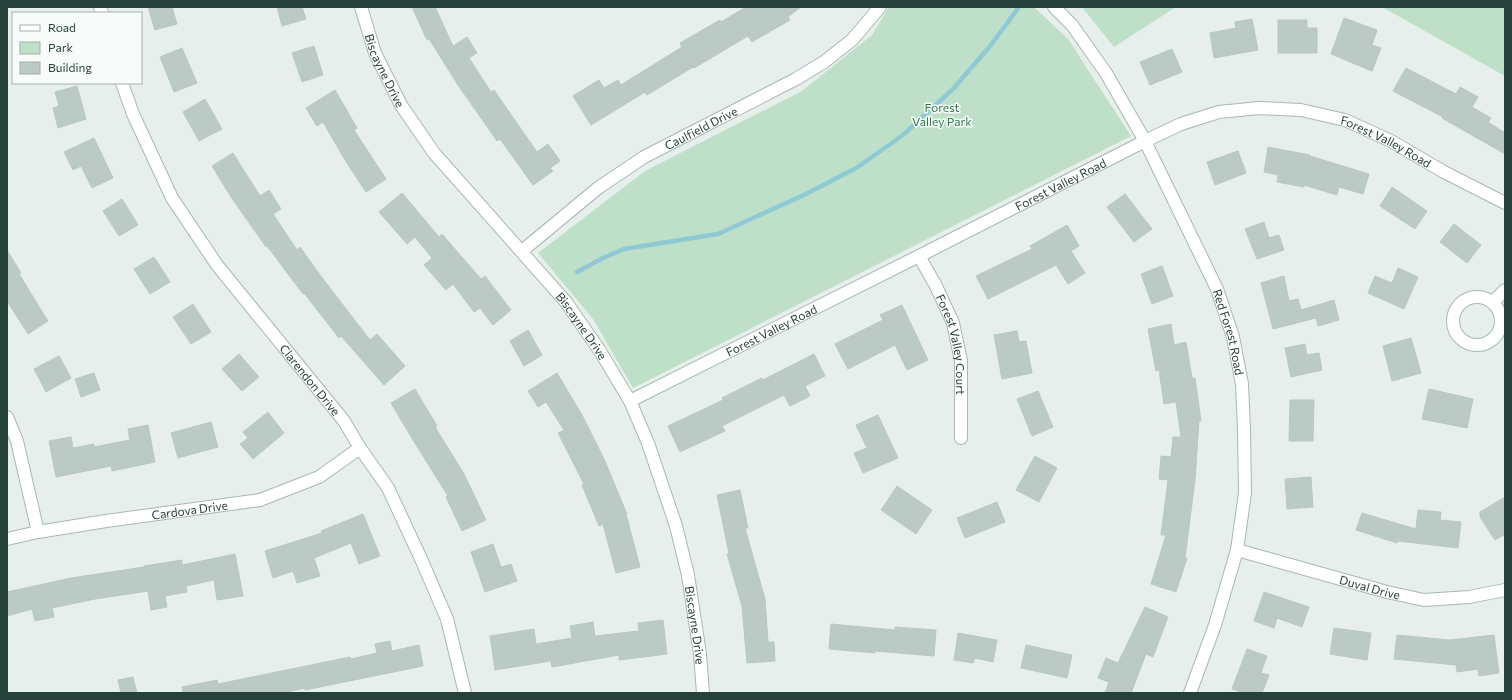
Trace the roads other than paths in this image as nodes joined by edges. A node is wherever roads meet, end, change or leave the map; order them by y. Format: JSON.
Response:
{"nodes":[{"id":1,"x":361,"y":7,"type":"edge"},
{"id":2,"x":880,"y":7,"type":"edge"},
{"id":3,"x":1054,"y":7,"type":"edge"},
{"id":4,"x":122,"y":84,"type":"edge"},
{"id":5,"x":1144,"y":141,"type":"junction"},
{"id":6,"x":1505,"y":203,"type":"edge"},
{"id":7,"x":522,"y":251,"type":"junction"},
{"id":8,"x":919,"y":256,"type":"junction"},
{"id":9,"x":1505,"y":290,"type":"edge"},
{"id":10,"x":1494,"y":302,"type":"junction"},
{"id":11,"x":630,"y":401,"type":"junction"},
{"id":12,"x":7,"y":417,"type":"edge"},
{"id":13,"x":960,"y":438,"type":"dead end"},
{"id":14,"x":360,"y":448,"type":"junction"},
{"id":15,"x":38,"y":532,"type":"junction"},
{"id":16,"x":7,"y":539,"type":"edge"},
{"id":17,"x":1237,"y":550,"type":"junction"},
{"id":18,"x":1505,"y":590,"type":"edge"},
{"id":19,"x":465,"y":693,"type":"edge"},
{"id":20,"x":702,"y":693,"type":"edge"},
{"id":21,"x":1190,"y":693,"type":"edge"}],
"edges":[{"from":1,"to":7,"type":"street","name":"Biscayne Drive"},
{"from":2,"to":7,"type":"street","name":"Caulfield Drive"},
{"from":3,"to":5,"type":"street","name":"Red Forest Road"},
{"from":4,"to":14,"type":"street","name":"Clarendon Drive"},
{"from":5,"to":6,"type":"street","name":"Forest Valley Road"},
{"from":5,"to":8,"type":"street","name":"Forest Valley Road"},
{"from":5,"to":17,"type":"street","name":"Red Forest Road"},
{"from":7,"to":11,"type":"street","name":"Biscayne Drive"},
{"from":8,"to":11,"type":"street","name":"Forest Valley Road"},
{"from":8,"to":13,"type":"street","name":"Forest Valley Court"},
{"from":9,"to":10,"type":"street"},
{"from":10,"to":10,"type":"street"},
{"from":11,"to":20,"type":"street","name":"Biscayne Drive"},
{"from":12,"to":15,"type":"street"},
{"from":14,"to":15,"type":"street","name":"Cardova Drive"},
{"from":14,"to":19,"type":"street","name":"Clarendon Drive"},
{"from":15,"to":16,"type":"street","name":"Cardova Drive"},
{"from":17,"to":18,"type":"street","name":"Duval Drive"},
{"from":17,"to":21,"type":"street","name":"Red Forest Road"}]}
